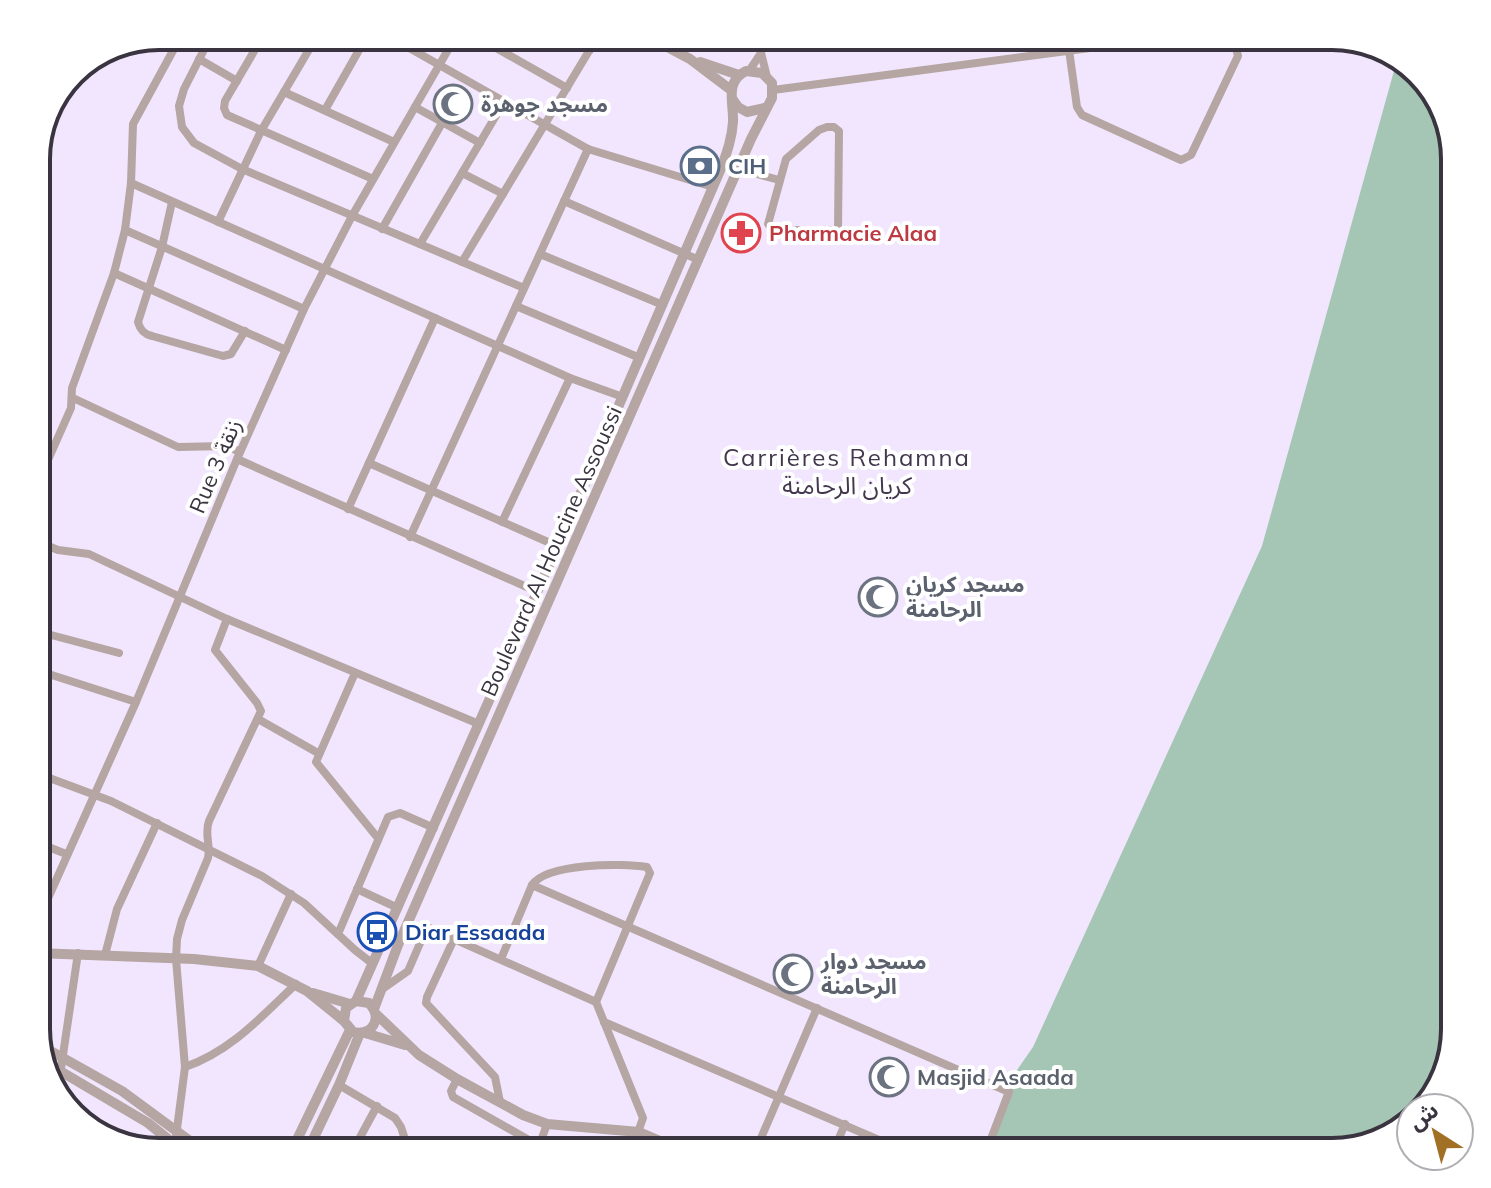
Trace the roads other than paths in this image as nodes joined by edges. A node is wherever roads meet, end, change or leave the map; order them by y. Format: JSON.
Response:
{"nodes":[{"id":1,"x":173,"y":50,"type":"edge"},
{"id":2,"x":204,"y":50,"type":"edge"},
{"id":3,"x":255,"y":50,"type":"edge"},
{"id":4,"x":308,"y":50,"type":"edge"},
{"id":5,"x":359,"y":50,"type":"edge"},
{"id":6,"x":413,"y":50,"type":"edge"},
{"id":7,"x":448,"y":50,"type":"edge"},
{"id":8,"x":500,"y":50,"type":"edge"},
{"id":9,"x":590,"y":50,"type":"edge"},
{"id":10,"x":673,"y":50,"type":"edge"},
{"id":11,"x":1076,"y":50,"type":"edge"},
{"id":12,"x":1236,"y":50,"type":"edge"},
{"id":13,"x":1068,"y":51,"type":"junction"},
{"id":14,"x":761,"y":53,"type":"joint"},
{"id":15,"x":199,"y":59,"type":"junction"},
{"id":16,"x":690,"y":59,"type":"junction"},
{"id":17,"x":439,"y":65,"type":"junction"},
{"id":18,"x":744,"y":73,"type":"junction"},
{"id":19,"x":767,"y":77,"type":"junction"},
{"id":20,"x":237,"y":81,"type":"junction"},
{"id":21,"x":567,"y":88,"type":"junction"},
{"id":22,"x":773,"y":90,"type":"junction"},
{"id":23,"x":284,"y":92,"type":"junction"},
{"id":24,"x":732,"y":94,"type":"junction"},
{"id":25,"x":504,"y":102,"type":"junction"},
{"id":26,"x":415,"y":107,"type":"junction"},
{"id":27,"x":765,"y":108,"type":"junction"},
{"id":28,"x":325,"y":110,"type":"junction"},
{"id":29,"x":442,"y":123,"type":"junction"},
{"id":30,"x":544,"y":126,"type":"junction"},
{"id":31,"x":261,"y":131,"type":"junction"},
{"id":32,"x":394,"y":142,"type":"junction"},
{"id":33,"x":480,"y":143,"type":"junction"},
{"id":34,"x":588,"y":149,"type":"junction"},
{"id":35,"x":242,"y":169,"type":"junction"},
{"id":36,"x":738,"y":169,"type":"junction"},
{"id":37,"x":462,"y":173,"type":"junction"},
{"id":38,"x":373,"y":179,"type":"junction"},
{"id":39,"x":779,"y":180,"type":"junction"},
{"id":40,"x":131,"y":183,"type":"junction"},
{"id":41,"x":713,"y":187,"type":"junction"},
{"id":42,"x":503,"y":194,"type":"junction"},
{"id":43,"x":564,"y":201,"type":"junction"},
{"id":44,"x":172,"y":202,"type":"junction"},
{"id":45,"x":352,"y":216,"type":"junction"},
{"id":46,"x":218,"y":222,"type":"junction"},
{"id":47,"x":382,"y":229,"type":"junction"},
{"id":48,"x":125,"y":230,"type":"junction"},
{"id":49,"x":420,"y":244,"type":"junction"},
{"id":50,"x":162,"y":247,"type":"junction"},
{"id":51,"x":540,"y":254,"type":"junction"},
{"id":52,"x":685,"y":254,"type":"junction"},
{"id":53,"x":699,"y":260,"type":"junction"},
{"id":54,"x":462,"y":262,"type":"junction"},
{"id":55,"x":325,"y":269,"type":"junction"},
{"id":56,"x":114,"y":273,"type":"junction"},
{"id":57,"x":524,"y":288,"type":"junction"},
{"id":58,"x":147,"y":289,"type":"junction"},
{"id":59,"x":663,"y":305,"type":"junction"},
{"id":60,"x":516,"y":306,"type":"junction"},
{"id":61,"x":304,"y":309,"type":"junction"},
{"id":62,"x":435,"y":318,"type":"junction"},
{"id":63,"x":245,"y":331,"type":"junction"},
{"id":64,"x":497,"y":346,"type":"junction"},
{"id":65,"x":286,"y":350,"type":"junction"},
{"id":66,"x":640,"y":358,"type":"junction"},
{"id":67,"x":570,"y":378,"type":"junction"},
{"id":68,"x":623,"y":397,"type":"junction"},
{"id":69,"x":73,"y":398,"type":"junction"},
{"id":70,"x":50,"y":455,"type":"edge"},
{"id":71,"x":239,"y":455,"type":"junction"},
{"id":72,"x":369,"y":463,"type":"junction"},
{"id":73,"x":431,"y":491,"type":"junction"},
{"id":74,"x":348,"y":509,"type":"junction"},
{"id":75,"x":502,"y":522,"type":"junction"},
{"id":76,"x":410,"y":537,"type":"junction"},
{"id":77,"x":557,"y":546,"type":"junction"},
{"id":78,"x":50,"y":547,"type":"edge"},
{"id":79,"x":538,"y":592,"type":"junction"},
{"id":80,"x":181,"y":597,"type":"junction"},
{"id":81,"x":227,"y":619,"type":"junction"},
{"id":82,"x":50,"y":635,"type":"edge"},
{"id":83,"x":119,"y":653,"type":"dead end"},
{"id":84,"x":355,"y":673,"type":"junction"},
{"id":85,"x":50,"y":674,"type":"edge"},
{"id":86,"x":136,"y":702,"type":"junction"},
{"id":87,"x":258,"y":719,"type":"junction"},
{"id":88,"x":479,"y":724,"type":"junction"},
{"id":89,"x":318,"y":753,"type":"junction"},
{"id":90,"x":50,"y":778,"type":"edge"},
{"id":91,"x":94,"y":794,"type":"junction"},
{"id":92,"x":157,"y":823,"type":"junction"},
{"id":93,"x":434,"y":828,"type":"junction"},
{"id":94,"x":377,"y":837,"type":"junction"},
{"id":95,"x":50,"y":848,"type":"edge"},
{"id":96,"x":210,"y":848,"type":"junction"},
{"id":97,"x":66,"y":854,"type":"junction"},
{"id":98,"x":532,"y":885,"type":"junction"},
{"id":99,"x":357,"y":889,"type":"junction"},
{"id":100,"x":50,"y":892,"type":"edge"},
{"id":101,"x":291,"y":894,"type":"junction"},
{"id":102,"x":398,"y":908,"type":"junction"},
{"id":103,"x":629,"y":926,"type":"junction"},
{"id":104,"x":338,"y":934,"type":"junction"},
{"id":105,"x":454,"y":939,"type":"junction"},
{"id":106,"x":50,"y":953,"type":"edge"},
{"id":107,"x":78,"y":953,"type":"junction"},
{"id":108,"x":105,"y":955,"type":"junction"},
{"id":109,"x":176,"y":959,"type":"junction"},
{"id":110,"x":501,"y":959,"type":"junction"},
{"id":111,"x":373,"y":964,"type":"junction"},
{"id":112,"x":258,"y":966,"type":"junction"},
{"id":113,"x":296,"y":984,"type":"junction"},
{"id":114,"x":381,"y":990,"type":"junction"},
{"id":115,"x":307,"y":991,"type":"junction"},
{"id":116,"x":353,"y":1002,"type":"junction"},
{"id":117,"x":596,"y":1002,"type":"junction"},
{"id":118,"x":817,"y":1008,"type":"junction"},
{"id":119,"x":375,"y":1012,"type":"junction"},
{"id":120,"x":604,"y":1022,"type":"junction"},
{"id":121,"x":355,"y":1029,"type":"junction"},
{"id":122,"x":407,"y":1046,"type":"junction"},
{"id":123,"x":53,"y":1051,"type":"edge"},
{"id":124,"x":63,"y":1056,"type":"junction"},
{"id":125,"x":185,"y":1067,"type":"junction"},
{"id":126,"x":58,"y":1069,"type":"edge"},
{"id":127,"x":60,"y":1075,"type":"edge"},
{"id":128,"x":457,"y":1079,"type":"junction"},
{"id":129,"x":339,"y":1085,"type":"junction"},
{"id":130,"x":779,"y":1095,"type":"junction"},
{"id":131,"x":500,"y":1102,"type":"junction"},
{"id":132,"x":377,"y":1106,"type":"junction"},
{"id":133,"x":547,"y":1124,"type":"junction"},
{"id":134,"x":845,"y":1124,"type":"junction"},
{"id":135,"x":178,"y":1130,"type":"junction"},
{"id":136,"x":639,"y":1132,"type":"junction"},
{"id":137,"x":164,"y":1138,"type":"edge"},
{"id":138,"x":178,"y":1138,"type":"edge"},
{"id":139,"x":188,"y":1138,"type":"edge"},
{"id":140,"x":298,"y":1138,"type":"edge"},
{"id":141,"x":314,"y":1138,"type":"edge"},
{"id":142,"x":360,"y":1138,"type":"edge"},
{"id":143,"x":404,"y":1138,"type":"edge"},
{"id":144,"x":522,"y":1138,"type":"edge"},
{"id":145,"x":542,"y":1138,"type":"edge"},
{"id":146,"x":637,"y":1138,"type":"edge"},
{"id":147,"x":653,"y":1138,"type":"edge"},
{"id":148,"x":761,"y":1138,"type":"edge"},
{"id":149,"x":839,"y":1138,"type":"edge"},
{"id":150,"x":876,"y":1138,"type":"edge"},
{"id":151,"x":991,"y":1138,"type":"edge"}],
"edges":[{"from":1,"to":40,"type":"street"},
{"from":2,"to":15,"type":"street"},
{"from":3,"to":20,"type":"street"},
{"from":4,"to":23,"type":"street"},
{"from":5,"to":28,"type":"street"},
{"from":6,"to":17,"type":"street"},
{"from":7,"to":17,"type":"street","name":"Rue 3 زنقة"},
{"from":8,"to":21,"type":"street"},
{"from":9,"to":21,"type":"street"},
{"from":10,"to":16,"type":"street"},
{"from":11,"to":13,"type":"street"},
{"from":12,"to":13,"type":"street"},
{"from":13,"to":22,"type":"street"},
{"from":14,"to":18,"type":"street"},
{"from":14,"to":19,"type":"street"},
{"from":15,"to":20,"type":"street"},
{"from":15,"to":35,"type":"street"},
{"from":16,"to":18,"type":"street"},
{"from":16,"to":24,"type":"street"},
{"from":17,"to":25,"type":"street"},
{"from":17,"to":26,"type":"street","name":"Rue 3 زنقة"},
{"from":18,"to":19,"type":"street"},
{"from":18,"to":24,"type":"street"},
{"from":19,"to":22,"type":"street"},
{"from":20,"to":31,"type":"street"},
{"from":21,"to":30,"type":"street"},
{"from":22,"to":27,"type":"street"},
{"from":23,"to":28,"type":"street"},
{"from":23,"to":31,"type":"street"},
{"from":24,"to":27,"type":"street"},
{"from":24,"to":41,"type":"street","name":"Boulevard Al Houcine Assoussi"},
{"from":25,"to":30,"type":"street"},
{"from":25,"to":33,"type":"street"},
{"from":26,"to":29,"type":"street"},
{"from":26,"to":32,"type":"street","name":"Rue 3 زنقة"},
{"from":27,"to":36,"type":"street","name":"Boulevard Al Houcine Assoussi"},
{"from":28,"to":32,"type":"street"},
{"from":29,"to":33,"type":"street"},
{"from":29,"to":47,"type":"street"},
{"from":30,"to":34,"type":"street"},
{"from":30,"to":42,"type":"street"},
{"from":31,"to":35,"type":"street"},
{"from":31,"to":38,"type":"street"},
{"from":32,"to":38,"type":"street","name":"Rue 3 زنقة"},
{"from":33,"to":37,"type":"street"},
{"from":34,"to":41,"type":"street"},
{"from":34,"to":43,"type":"street"},
{"from":35,"to":45,"type":"street"},
{"from":35,"to":46,"type":"street"},
{"from":36,"to":39,"type":"street"},
{"from":36,"to":53,"type":"street","name":"Boulevard Al Houcine Assoussi"},
{"from":37,"to":42,"type":"street"},
{"from":37,"to":49,"type":"street"},
{"from":38,"to":45,"type":"street","name":"Rue 3 زنقة"},
{"from":39,"to":39,"type":"street"},
{"from":40,"to":44,"type":"street"},
{"from":40,"to":48,"type":"street"},
{"from":41,"to":52,"type":"street","name":"Boulevard Al Houcine Assoussi"},
{"from":42,"to":54,"type":"street"},
{"from":43,"to":51,"type":"street"},
{"from":43,"to":52,"type":"street"},
{"from":44,"to":46,"type":"street"},
{"from":44,"to":50,"type":"street"},
{"from":45,"to":47,"type":"street"},
{"from":45,"to":55,"type":"street","name":"Rue 3 زنقة"},
{"from":46,"to":55,"type":"street"},
{"from":47,"to":49,"type":"street"},
{"from":48,"to":50,"type":"street"},
{"from":48,"to":56,"type":"street"},
{"from":49,"to":54,"type":"street"},
{"from":50,"to":58,"type":"street"},
{"from":50,"to":61,"type":"street"},
{"from":51,"to":57,"type":"street"},
{"from":51,"to":59,"type":"street"},
{"from":52,"to":53,"type":"street"},
{"from":52,"to":59,"type":"street","name":"Boulevard Al Houcine Assoussi"},
{"from":53,"to":114,"type":"street","name":"Boulevard Al Houcine Assoussi"},
{"from":54,"to":57,"type":"street"},
{"from":55,"to":61,"type":"street","name":"Rue 3 زنقة"},
{"from":55,"to":62,"type":"street"},
{"from":56,"to":58,"type":"street"},
{"from":56,"to":69,"type":"street"},
{"from":57,"to":60,"type":"street"},
{"from":58,"to":63,"type":"street"},
{"from":58,"to":63,"type":"street"},
{"from":59,"to":66,"type":"street","name":"Boulevard Al Houcine Assoussi"},
{"from":60,"to":64,"type":"street"},
{"from":60,"to":66,"type":"street"},
{"from":61,"to":65,"type":"street","name":"Rue 3 زنقة"},
{"from":62,"to":64,"type":"street"},
{"from":62,"to":72,"type":"street"},
{"from":63,"to":65,"type":"street"},
{"from":64,"to":67,"type":"street"},
{"from":64,"to":73,"type":"street"},
{"from":65,"to":71,"type":"street","name":"Rue 3 زنقة"},
{"from":66,"to":68,"type":"street","name":"Boulevard Al Houcine Assoussi"},
{"from":67,"to":68,"type":"street"},
{"from":67,"to":75,"type":"street"},
{"from":68,"to":77,"type":"street","name":"Boulevard Al Houcine Assoussi"},
{"from":69,"to":70,"type":"street"},
{"from":69,"to":71,"type":"street"},
{"from":71,"to":74,"type":"street"},
{"from":71,"to":80,"type":"street","name":"Rue 3 زنقة"},
{"from":72,"to":73,"type":"street"},
{"from":72,"to":74,"type":"street"},
{"from":73,"to":75,"type":"street"},
{"from":73,"to":76,"type":"street"},
{"from":74,"to":76,"type":"street"},
{"from":75,"to":77,"type":"street"},
{"from":76,"to":79,"type":"street"},
{"from":77,"to":79,"type":"street","name":"Boulevard Al Houcine Assoussi"},
{"from":78,"to":80,"type":"street"},
{"from":79,"to":88,"type":"street","name":"Boulevard Al Houcine Assoussi"},
{"from":80,"to":81,"type":"street"},
{"from":80,"to":86,"type":"street","name":"Rue 3 زنقة"},
{"from":81,"to":84,"type":"street"},
{"from":81,"to":87,"type":"street"},
{"from":82,"to":83,"type":"street"},
{"from":84,"to":88,"type":"street"},
{"from":84,"to":89,"type":"street"},
{"from":85,"to":86,"type":"street"},
{"from":86,"to":91,"type":"street","name":"Rue 3 زنقة"},
{"from":87,"to":89,"type":"street"},
{"from":87,"to":96,"type":"street"},
{"from":88,"to":93,"type":"street","name":"Boulevard Al Houcine Assoussi"},
{"from":89,"to":94,"type":"street"},
{"from":90,"to":91,"type":"street"},
{"from":91,"to":92,"type":"street"},
{"from":91,"to":97,"type":"street","name":"Rue 3 زنقة"},
{"from":92,"to":96,"type":"street"},
{"from":92,"to":108,"type":"street"},
{"from":93,"to":94,"type":"street"},
{"from":93,"to":102,"type":"street","name":"Boulevard Al Houcine Assoussi"},
{"from":94,"to":99,"type":"street"},
{"from":95,"to":97,"type":"street"},
{"from":96,"to":101,"type":"street"},
{"from":96,"to":109,"type":"street"},
{"from":97,"to":100,"type":"street","name":"Rue 3 زنقة"},
{"from":98,"to":103,"type":"street"},
{"from":98,"to":103,"type":"street"},
{"from":98,"to":110,"type":"street"},
{"from":99,"to":102,"type":"street"},
{"from":99,"to":104,"type":"street"},
{"from":101,"to":104,"type":"street"},
{"from":101,"to":112,"type":"street"},
{"from":102,"to":111,"type":"street","name":"Boulevard Al Houcine Assoussi"},
{"from":103,"to":117,"type":"street"},
{"from":103,"to":118,"type":"street"},
{"from":104,"to":111,"type":"street"},
{"from":105,"to":110,"type":"street"},
{"from":105,"to":114,"type":"street"},
{"from":105,"to":131,"type":"street"},
{"from":106,"to":107,"type":"street"},
{"from":107,"to":108,"type":"street"},
{"from":107,"to":124,"type":"street"},
{"from":108,"to":109,"type":"street"},
{"from":109,"to":112,"type":"street"},
{"from":109,"to":125,"type":"street"},
{"from":110,"to":117,"type":"street"},
{"from":111,"to":116,"type":"street","name":"Boulevard Al Houcine Assoussi"},
{"from":112,"to":113,"type":"street"},
{"from":113,"to":115,"type":"street"},
{"from":113,"to":125,"type":"street"},
{"from":114,"to":119,"type":"street","name":"Boulevard Al Houcine Assoussi"},
{"from":115,"to":116,"type":"street"},
{"from":115,"to":121,"type":"street"},
{"from":116,"to":119,"type":"street"},
{"from":116,"to":121,"type":"street"},
{"from":117,"to":120,"type":"street"},
{"from":118,"to":130,"type":"street"},
{"from":118,"to":151,"type":"street"},
{"from":119,"to":121,"type":"street"},
{"from":119,"to":122,"type":"street"},
{"from":120,"to":130,"type":"street"},
{"from":120,"to":136,"type":"street"},
{"from":121,"to":122,"type":"street"},
{"from":121,"to":129,"type":"street"},
{"from":121,"to":140,"type":"street"},
{"from":122,"to":128,"type":"street"},
{"from":123,"to":124,"type":"street"},
{"from":124,"to":126,"type":"street"},
{"from":124,"to":135,"type":"street"},
{"from":125,"to":135,"type":"street"},
{"from":127,"to":137,"type":"street"},
{"from":128,"to":131,"type":"street"},
{"from":128,"to":144,"type":"street"},
{"from":129,"to":132,"type":"street"},
{"from":129,"to":141,"type":"street"},
{"from":130,"to":134,"type":"street"},
{"from":130,"to":148,"type":"street"},
{"from":131,"to":133,"type":"street"},
{"from":132,"to":142,"type":"street"},
{"from":132,"to":143,"type":"street"},
{"from":133,"to":136,"type":"street"},
{"from":133,"to":145,"type":"street"},
{"from":134,"to":149,"type":"street"},
{"from":134,"to":150,"type":"street"},
{"from":135,"to":138,"type":"street"},
{"from":135,"to":139,"type":"street"},
{"from":136,"to":146,"type":"street"},
{"from":136,"to":147,"type":"street"}]}
